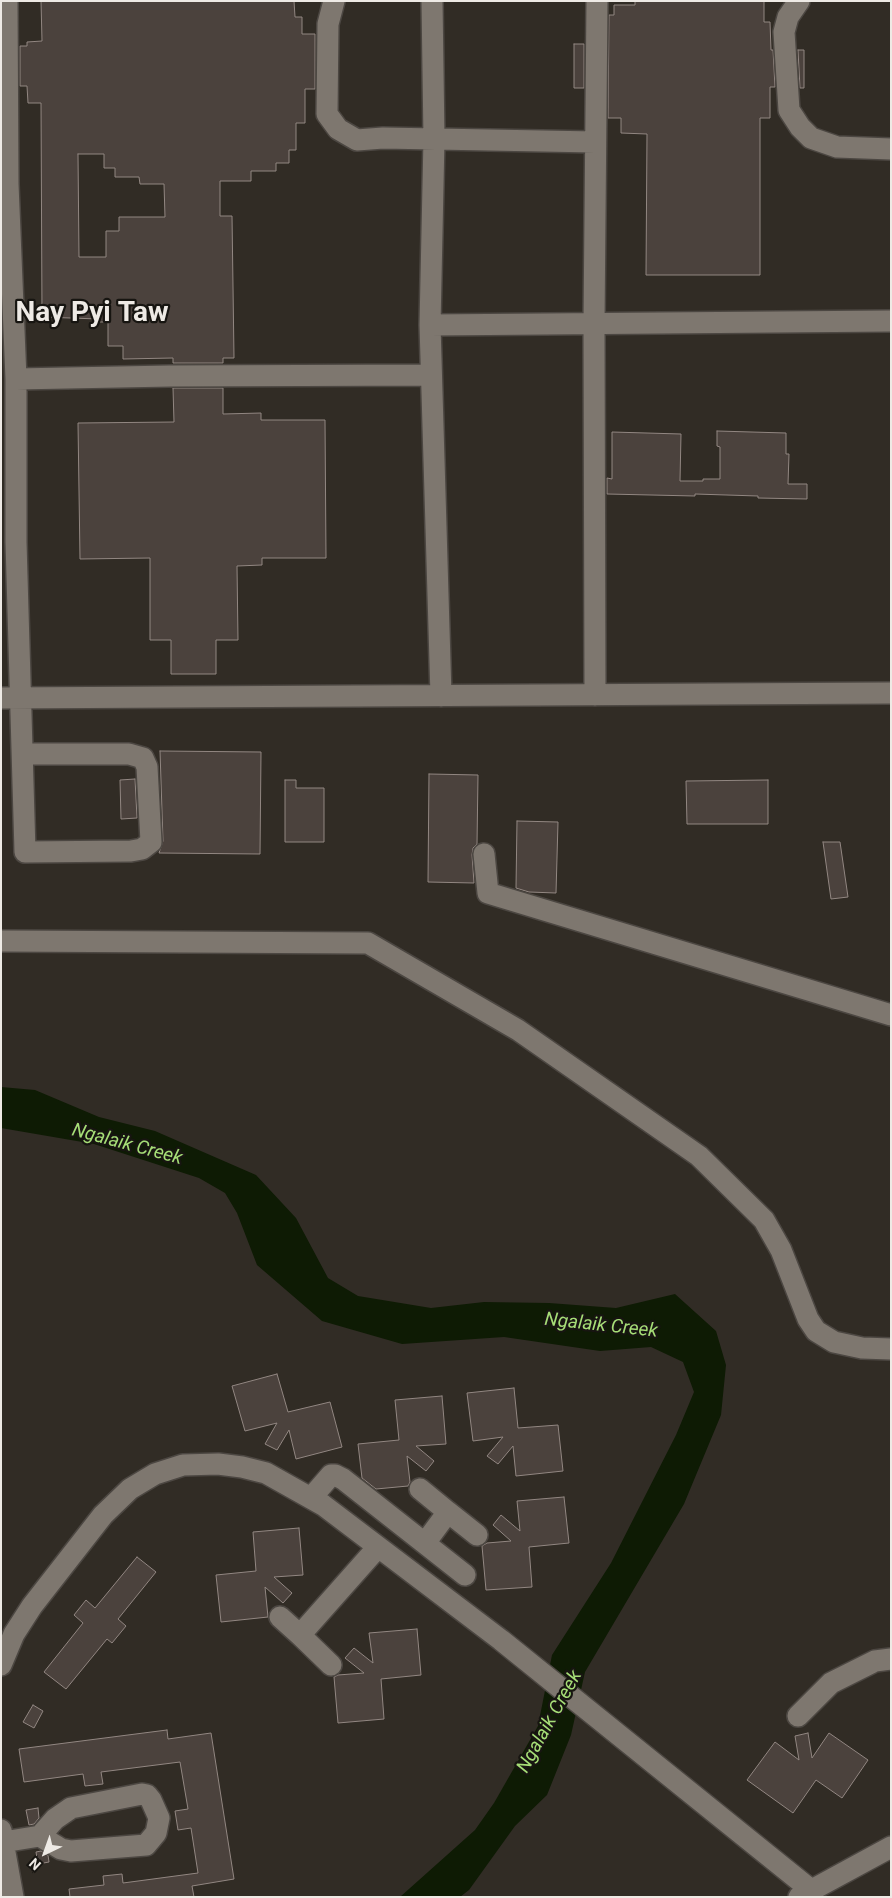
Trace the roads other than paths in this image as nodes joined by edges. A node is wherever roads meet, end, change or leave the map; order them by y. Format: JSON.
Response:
{"nodes":[{"id":1,"x":7,"y":1,"type":"edge"},
{"id":2,"x":334,"y":1,"type":"edge"},
{"id":3,"x":432,"y":1,"type":"edge"},
{"id":4,"x":597,"y":1,"type":"edge"},
{"id":5,"x":800,"y":1,"type":"edge"},
{"id":6,"x":434,"y":140,"type":"junction"},
{"id":7,"x":595,"y":142,"type":"junction"},
{"id":8,"x":891,"y":149,"type":"edge"},
{"id":9,"x":4,"y":184,"type":"edge"},
{"id":10,"x":891,"y":321,"type":"edge"},
{"id":11,"x":594,"y":324,"type":"junction"},
{"id":12,"x":430,"y":325,"type":"junction"},
{"id":13,"x":431,"y":375,"type":"junction"},
{"id":14,"x":16,"y":379,"type":"junction"},
{"id":15,"x":9,"y":542,"type":"edge"},
{"id":16,"x":891,"y":693,"type":"edge"},
{"id":17,"x":595,"y":695,"type":"junction"},
{"id":18,"x":441,"y":696,"type":"junction"},
{"id":19,"x":12,"y":698,"type":"edge"},
{"id":20,"x":23,"y":754,"type":"junction"},
{"id":21,"x":484,"y":854,"type":"dead end"},
{"id":22,"x":1,"y":941,"type":"edge"},
{"id":23,"x":891,"y":1014,"type":"edge"},
{"id":24,"x":891,"y":1349,"type":"edge"},
{"id":25,"x":420,"y":1489,"type":"dead end"},
{"id":26,"x":311,"y":1498,"type":"junction"},
{"id":27,"x":448,"y":1512,"type":"junction"},
{"id":28,"x":477,"y":1535,"type":"dead end"},
{"id":29,"x":425,"y":1543,"type":"junction"},
{"id":30,"x":378,"y":1547,"type":"junction"},
{"id":31,"x":465,"y":1575,"type":"dead end"},
{"id":32,"x":280,"y":1617,"type":"dead end"},
{"id":33,"x":300,"y":1635,"type":"junction"},
{"id":34,"x":891,"y":1659,"type":"edge"},
{"id":35,"x":1,"y":1665,"type":"edge"},
{"id":36,"x":331,"y":1665,"type":"dead end"},
{"id":37,"x":798,"y":1716,"type":"dead end"},
{"id":38,"x":2,"y":1836,"type":"edge"},
{"id":39,"x":40,"y":1836,"type":"junction"},
{"id":40,"x":891,"y":1847,"type":"edge"},
{"id":41,"x":805,"y":1893,"type":"edge"},
{"id":42,"x":13,"y":1897,"type":"edge"}],
"edges":[{"from":1,"to":9,"type":"street"},
{"from":2,"to":6,"type":"street"},
{"from":3,"to":6,"type":"street"},
{"from":4,"to":7,"type":"street"},
{"from":5,"to":8,"type":"street"},
{"from":6,"to":7,"type":"street"},
{"from":6,"to":12,"type":"street"},
{"from":7,"to":11,"type":"street"},
{"from":9,"to":14,"type":"street"},
{"from":10,"to":11,"type":"street"},
{"from":11,"to":12,"type":"street"},
{"from":11,"to":17,"type":"street"},
{"from":12,"to":13,"type":"street"},
{"from":13,"to":14,"type":"street"},
{"from":13,"to":18,"type":"street"},
{"from":14,"to":15,"type":"street"},
{"from":15,"to":19,"type":"street"},
{"from":16,"to":17,"type":"street"},
{"from":17,"to":18,"type":"street"},
{"from":18,"to":19,"type":"street"},
{"from":19,"to":20,"type":"street"},
{"from":20,"to":20,"type":"street"},
{"from":21,"to":23,"type":"street"},
{"from":22,"to":24,"type":"street"},
{"from":25,"to":27,"type":"street"},
{"from":26,"to":29,"type":"street"},
{"from":26,"to":30,"type":"street"},
{"from":26,"to":35,"type":"street"},
{"from":27,"to":28,"type":"street"},
{"from":27,"to":29,"type":"street"},
{"from":29,"to":31,"type":"street"},
{"from":30,"to":33,"type":"street"},
{"from":30,"to":41,"type":"street"},
{"from":32,"to":33,"type":"street"},
{"from":33,"to":36,"type":"street"},
{"from":34,"to":37,"type":"street"},
{"from":38,"to":39,"type":"street"},
{"from":38,"to":42,"type":"street"},
{"from":39,"to":39,"type":"street"},
{"from":40,"to":41,"type":"street"}]}
